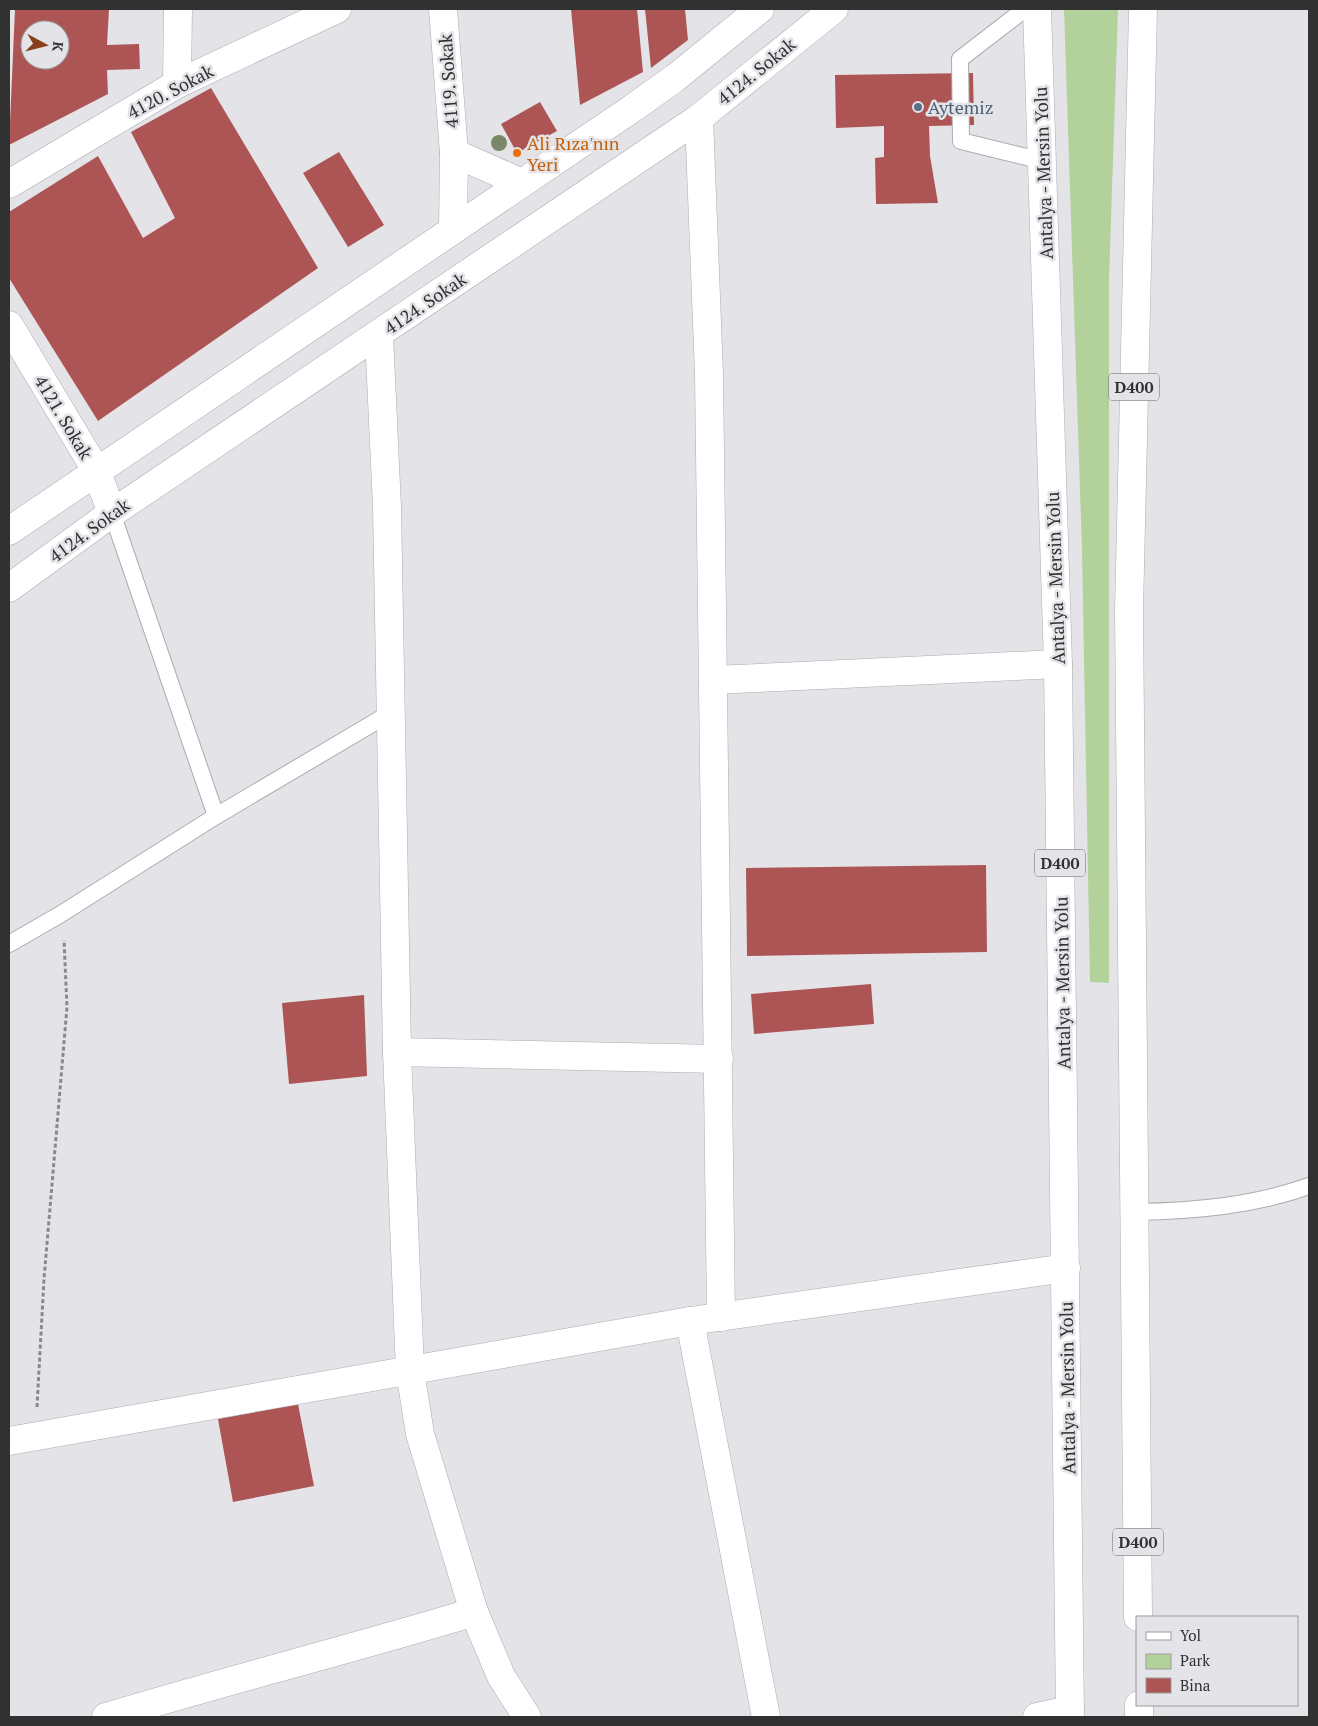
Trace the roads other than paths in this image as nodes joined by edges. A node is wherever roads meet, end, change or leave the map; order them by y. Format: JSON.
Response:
{"nodes":[{"id":1,"x":178,"y":9,"type":"edge"},
{"id":2,"x":336,"y":9,"type":"edge"},
{"id":3,"x":443,"y":9,"type":"edge"},
{"id":4,"x":760,"y":9,"type":"edge"},
{"id":5,"x":834,"y":9,"type":"edge"},
{"id":6,"x":1026,"y":9,"type":"edge"},
{"id":7,"x":1037,"y":9,"type":"edge"},
{"id":8,"x":1143,"y":9,"type":"edge"},
{"id":9,"x":177,"y":84,"type":"junction"},
{"id":10,"x":699,"y":118,"type":"junction"},
{"id":11,"x":454,"y":153,"type":"junction"},
{"id":12,"x":1043,"y":161,"type":"junction"},
{"id":13,"x":522,"y":183,"type":"junction"},
{"id":14,"x":9,"y":184,"type":"edge"},
{"id":15,"x":453,"y":229,"type":"junction"},
{"id":16,"x":9,"y":325,"type":"edge"},
{"id":17,"x":379,"y":334,"type":"junction"},
{"id":18,"x":96,"y":470,"type":"junction"},
{"id":19,"x":112,"y":513,"type":"junction"},
{"id":20,"x":9,"y":531,"type":"edge"},
{"id":21,"x":9,"y":588,"type":"edge"},
{"id":22,"x":1058,"y":664,"type":"junction"},
{"id":23,"x":714,"y":680,"type":"junction"},
{"id":24,"x":392,"y":712,"type":"junction"},
{"id":25,"x":216,"y":816,"type":"junction"},
{"id":26,"x":9,"y":944,"type":"edge"},
{"id":27,"x":397,"y":1052,"type":"junction"},
{"id":28,"x":719,"y":1059,"type":"junction"},
{"id":29,"x":1309,"y":1186,"type":"edge"},
{"id":30,"x":1135,"y":1212,"type":"junction"},
{"id":31,"x":1066,"y":1268,"type":"junction"},
{"id":32,"x":721,"y":1317,"type":"junction"},
{"id":33,"x":690,"y":1321,"type":"junction"},
{"id":34,"x":410,"y":1371,"type":"junction"},
{"id":35,"x":9,"y":1441,"type":"edge"},
{"id":36,"x":474,"y":1612,"type":"junction"},
{"id":37,"x":1138,"y":1616,"type":"edge"},
{"id":38,"x":1070,"y":1714,"type":"edge"},
{"id":39,"x":106,"y":1717,"type":"edge"},
{"id":40,"x":527,"y":1717,"type":"edge"},
{"id":41,"x":766,"y":1717,"type":"edge"},
{"id":42,"x":1037,"y":1717,"type":"edge"}],
"edges":[{"from":1,"to":9,"type":"main road"},
{"from":2,"to":9,"type":"main road","name":"4120. Sokak"},
{"from":3,"to":11,"type":"main road","name":"4119. Sokak"},
{"from":4,"to":13,"type":"main road"},
{"from":5,"to":10,"type":"main road","name":"4124. Sokak"},
{"from":6,"to":12,"type":"lane"},
{"from":7,"to":12,"type":"main road","name":"Antalya - Mersin Yolu","number":"D400"},
{"from":8,"to":30,"type":"main road","number":"D400"},
{"from":9,"to":14,"type":"main road","name":"4120. Sokak"},
{"from":10,"to":17,"type":"main road","name":"4124. Sokak"},
{"from":10,"to":23,"type":"main road"},
{"from":11,"to":13,"type":"main road"},
{"from":11,"to":15,"type":"main road","name":"4119. Sokak"},
{"from":12,"to":22,"type":"main road","name":"Antalya - Mersin Yolu","number":"D400"},
{"from":13,"to":15,"type":"main road"},
{"from":15,"to":18,"type":"main road"},
{"from":16,"to":18,"type":"main road","name":"4121. Sokak"},
{"from":17,"to":19,"type":"main road","name":"4124. Sokak"},
{"from":17,"to":24,"type":"main road"},
{"from":18,"to":19,"type":"main road","name":"4121. Sokak"},
{"from":18,"to":20,"type":"main road"},
{"from":19,"to":21,"type":"main road","name":"4124. Sokak"},
{"from":19,"to":25,"type":"lane"},
{"from":22,"to":23,"type":"main road"},
{"from":22,"to":31,"type":"main road","name":"Antalya - Mersin Yolu","number":"D400"},
{"from":23,"to":28,"type":"main road"},
{"from":24,"to":25,"type":"lane"},
{"from":24,"to":27,"type":"main road"},
{"from":25,"to":26,"type":"lane"},
{"from":27,"to":28,"type":"main road"},
{"from":27,"to":34,"type":"main road"},
{"from":28,"to":32,"type":"main road"},
{"from":29,"to":30,"type":"lane"},
{"from":30,"to":37,"type":"main road","number":"D400"},
{"from":31,"to":32,"type":"main road"},
{"from":31,"to":38,"type":"main road","name":"Antalya - Mersin Yolu","number":"D400"},
{"from":32,"to":33,"type":"main road"},
{"from":33,"to":34,"type":"main road"},
{"from":33,"to":41,"type":"main road"},
{"from":34,"to":35,"type":"main road"},
{"from":34,"to":36,"type":"main road"},
{"from":36,"to":39,"type":"main road"},
{"from":36,"to":40,"type":"main road"},
{"from":38,"to":42,"type":"main road"}]}
